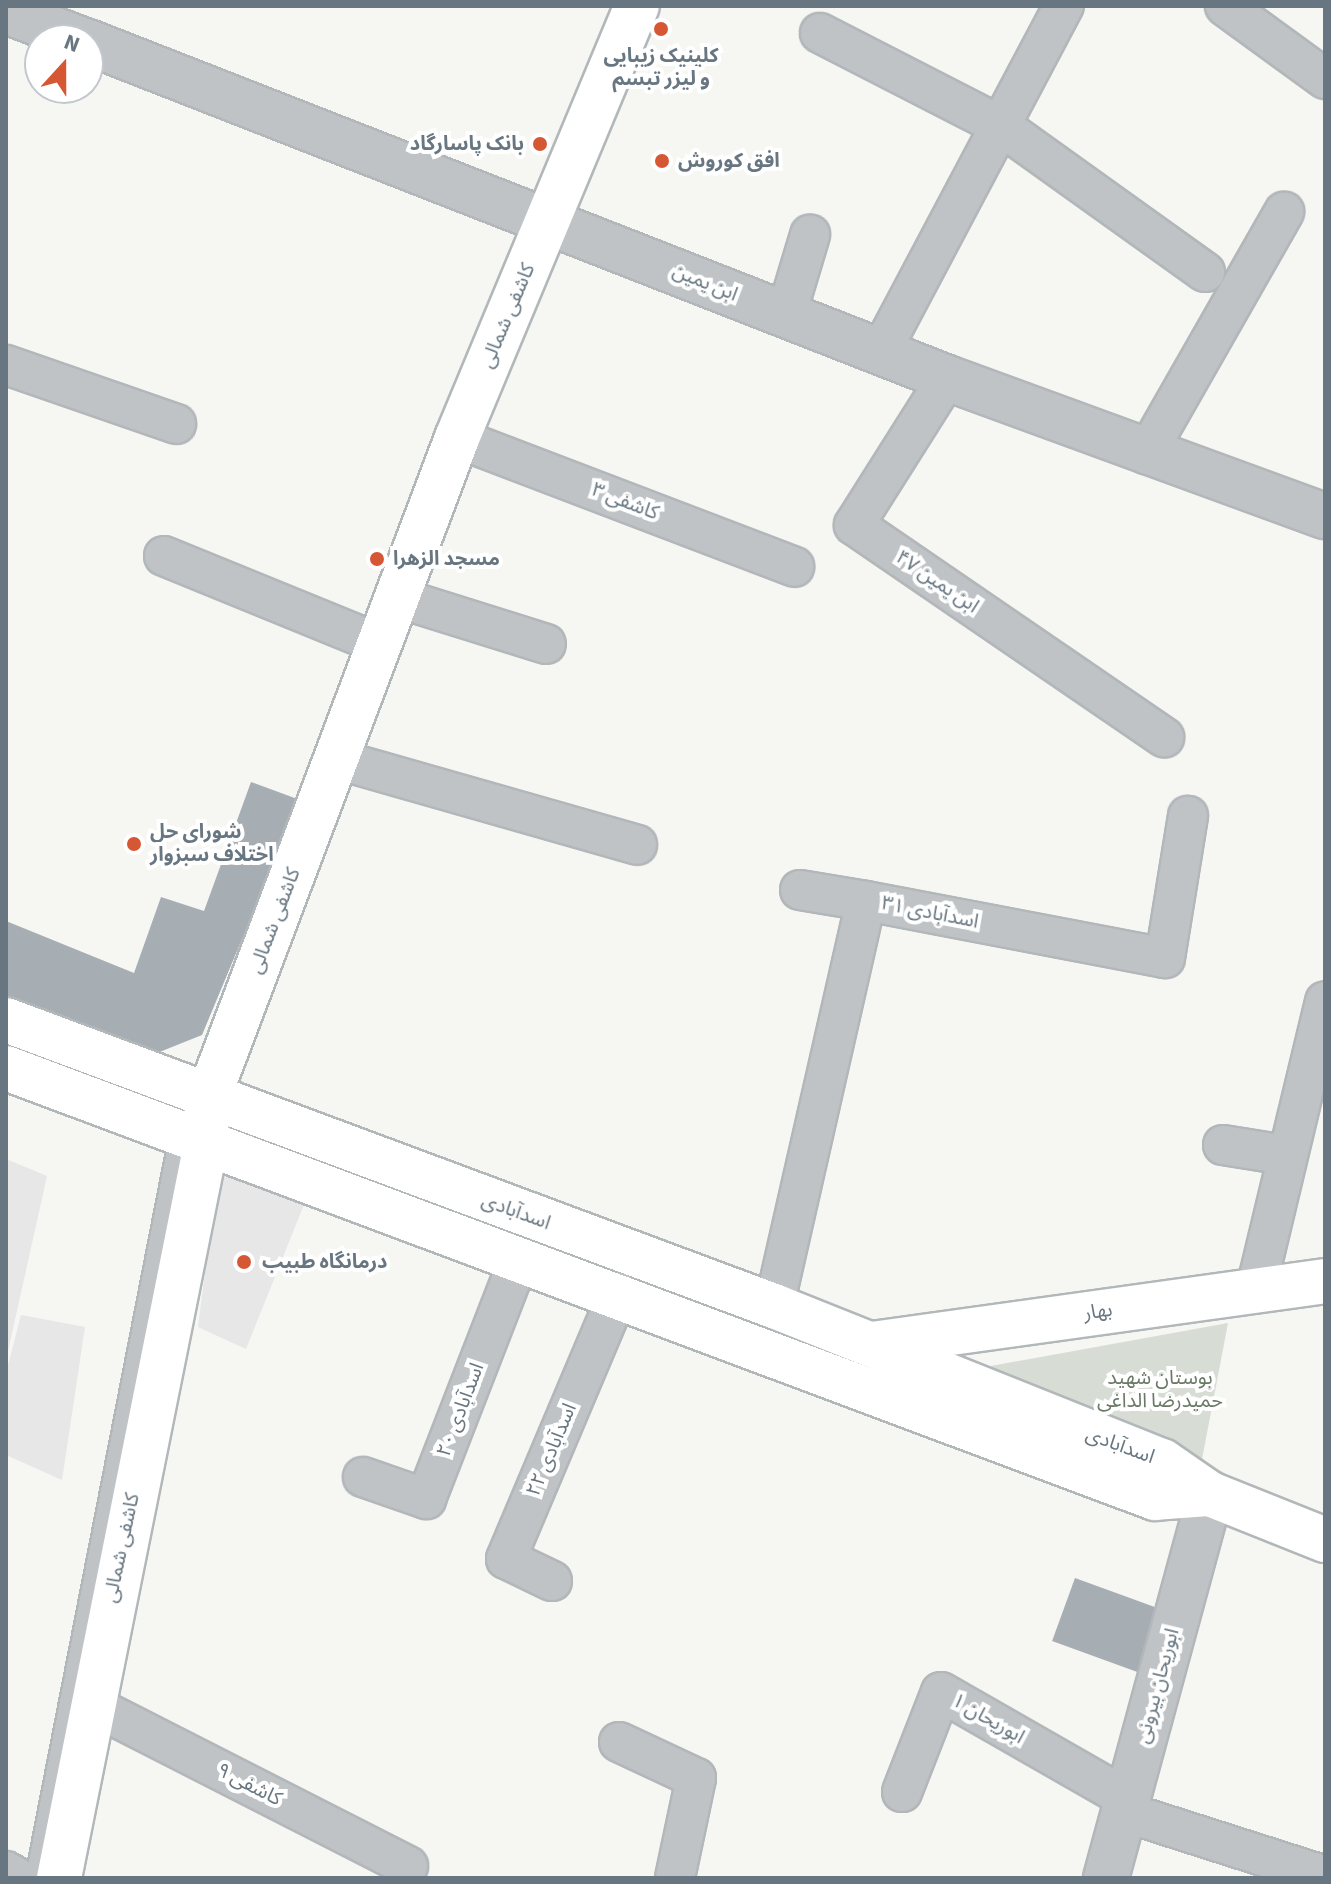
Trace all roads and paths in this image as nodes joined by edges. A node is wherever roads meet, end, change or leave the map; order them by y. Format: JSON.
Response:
{"nodes":[{"id":1,"x":637,"y":6,"type":"edge"},
{"id":2,"x":1064,"y":6,"type":"edge"},
{"id":3,"x":1225,"y":6,"type":"edge"},
{"id":4,"x":6,"y":11,"type":"edge"},
{"id":5,"x":40,"y":24,"type":"edge"},
{"id":6,"x":820,"y":33,"type":"dead end"},
{"id":7,"x":104,"y":48,"type":"edge"},
{"id":8,"x":1325,"y":79,"type":"edge"},
{"id":9,"x":1001,"y":126,"type":"junction"},
{"id":10,"x":1284,"y":212,"type":"dead end"},
{"id":11,"x":547,"y":221,"type":"junction"},
{"id":12,"x":810,"y":235,"type":"dead end"},
{"id":13,"x":1205,"y":272,"type":"dead end"},
{"id":14,"x":786,"y":315,"type":"junction"},
{"id":15,"x":881,"y":351,"type":"junction"},
{"id":16,"x":6,"y":365,"type":"edge"},
{"id":17,"x":947,"y":378,"type":"junction"},
{"id":18,"x":176,"y":424,"type":"dead end"},
{"id":19,"x":457,"y":438,"type":"junction"},
{"id":20,"x":1146,"y":454,"type":"junction"},
{"id":21,"x":1325,"y":516,"type":"edge"},
{"id":22,"x":164,"y":556,"type":"dead end"},
{"id":23,"x":794,"y":567,"type":"dead end"},
{"id":24,"x":396,"y":597,"type":"junction"},
{"id":25,"x":377,"y":643,"type":"junction"},
{"id":26,"x":546,"y":644,"type":"dead end"},
{"id":27,"x":1164,"y":737,"type":"dead end"},
{"id":28,"x":336,"y":759,"type":"junction"},
{"id":29,"x":1188,"y":816,"type":"dead end"},
{"id":30,"x":637,"y":845,"type":"dead end"},
{"id":31,"x":800,"y":890,"type":"dead end"},
{"id":32,"x":866,"y":901,"type":"junction"},
{"id":33,"x":1325,"y":1001,"type":"edge"},
{"id":34,"x":6,"y":1020,"type":"edge"},
{"id":35,"x":6,"y":1068,"type":"edge"},
{"id":36,"x":207,"y":1101,"type":"junction"},
{"id":37,"x":192,"y":1139,"type":"junction"},
{"id":38,"x":1223,"y":1145,"type":"dead end"},
{"id":39,"x":1285,"y":1155,"type":"junction"},
{"id":40,"x":519,"y":1259,"type":"junction"},
{"id":41,"x":1325,"y":1281,"type":"edge"},
{"id":42,"x":1256,"y":1289,"type":"junction"},
{"id":43,"x":619,"y":1292,"type":"junction"},
{"id":44,"x":774,"y":1306,"type":"junction"},
{"id":45,"x":871,"y":1344,"type":"junction"},
{"id":46,"x":363,"y":1477,"type":"dead end"},
{"id":47,"x":1210,"y":1494,"type":"junction"},
{"id":48,"x":1325,"y":1540,"type":"edge"},
{"id":49,"x":552,"y":1581,"type":"dead end"},
{"id":50,"x":90,"y":1704,"type":"junction"},
{"id":51,"x":619,"y":1742,"type":"dead end"},
{"id":52,"x":902,"y":1792,"type":"dead end"},
{"id":53,"x":1127,"y":1806,"type":"junction"},
{"id":54,"x":408,"y":1866,"type":"dead end"},
{"id":55,"x":6,"y":1871,"type":"edge"},
{"id":56,"x":1325,"y":1876,"type":"edge"},
{"id":57,"x":18,"y":1878,"type":"edge"},
{"id":58,"x":36,"y":1878,"type":"edge"},
{"id":59,"x":59,"y":1878,"type":"edge"},
{"id":60,"x":675,"y":1878,"type":"edge"},
{"id":61,"x":1106,"y":1878,"type":"edge"}],
"edges":[{"from":1,"to":11,"type":"main road","name":"کاشفی شمالی"},
{"from":2,"to":9,"type":"street"},
{"from":3,"to":8,"type":"street"},
{"from":4,"to":5,"type":"street"},
{"from":6,"to":9,"type":"street"},
{"from":7,"to":11,"type":"street","name":"ابن یمین"},
{"from":9,"to":13,"type":"street"},
{"from":9,"to":15,"type":"street"},
{"from":10,"to":20,"type":"street"},
{"from":11,"to":14,"type":"street","name":"ابن یمین"},
{"from":11,"to":19,"type":"main road","name":"کاشفی شمالی"},
{"from":12,"to":14,"type":"street"},
{"from":14,"to":15,"type":"street","name":"ابن یمین"},
{"from":15,"to":17,"type":"street","name":"ابن یمین"},
{"from":16,"to":18,"type":"street"},
{"from":17,"to":20,"type":"street","name":"ابن یمین"},
{"from":17,"to":27,"type":"street","name":"ابن یمین ۴۷"},
{"from":19,"to":23,"type":"street","name":"کاشفی ۳"},
{"from":19,"to":24,"type":"main road","name":"کاشفی شمالی"},
{"from":20,"to":21,"type":"street","name":"ابن یمین"},
{"from":22,"to":25,"type":"street"},
{"from":24,"to":25,"type":"main road","name":"کاشفی شمالی"},
{"from":24,"to":26,"type":"street"},
{"from":25,"to":28,"type":"main road","name":"کاشفی شمالی"},
{"from":28,"to":30,"type":"street"},
{"from":28,"to":36,"type":"main road","name":"کاشفی شمالی"},
{"from":29,"to":32,"type":"street","name":"اسدآبادی ۳۱"},
{"from":31,"to":32,"type":"street"},
{"from":32,"to":44,"type":"street","name":"اسدآبادی ۳۱"},
{"from":33,"to":39,"type":"street"},
{"from":34,"to":36,"type":"main road","name":"اسدآبادی"},
{"from":35,"to":37,"type":"main road","name":"اسدآبادی"},
{"from":36,"to":37,"type":"main road","name":"کاشفی شمالی"},
{"from":36,"to":44,"type":"main road","name":"اسدآبادی"},
{"from":37,"to":40,"type":"main road","name":"اسدآبادی"},
{"from":37,"to":50,"type":"main road","name":"کاشفی شمالی"},
{"from":37,"to":58,"type":"lane"},
{"from":38,"to":39,"type":"street"},
{"from":39,"to":42,"type":"street"},
{"from":40,"to":43,"type":"main road","name":"اسدآبادی"},
{"from":40,"to":46,"type":"street","name":"اسدآبادی ۲۰"},
{"from":41,"to":42,"type":"main road","name":"بهار"},
{"from":42,"to":45,"type":"main road","name":"بهار"},
{"from":43,"to":47,"type":"main road","name":"اسدآبادی"},
{"from":43,"to":49,"type":"street","name":"اسدآبادی ۲۲"},
{"from":44,"to":45,"type":"main road","name":"اسدآبادی"},
{"from":45,"to":47,"type":"main road","name":"اسدآبادی"},
{"from":47,"to":48,"type":"main road"},
{"from":47,"to":53,"type":"street","name":"ابوریحان بیرونی"},
{"from":50,"to":54,"type":"street","name":"کاشفی ۹"},
{"from":50,"to":59,"type":"main road","name":"کاشفی شمالی"},
{"from":51,"to":60,"type":"street"},
{"from":52,"to":53,"type":"street","name":"ابوریحان ۱"},
{"from":53,"to":56,"type":"street"},
{"from":53,"to":61,"type":"street","name":"ابوریحان بیرونی"},
{"from":55,"to":57,"type":"street"}]}
